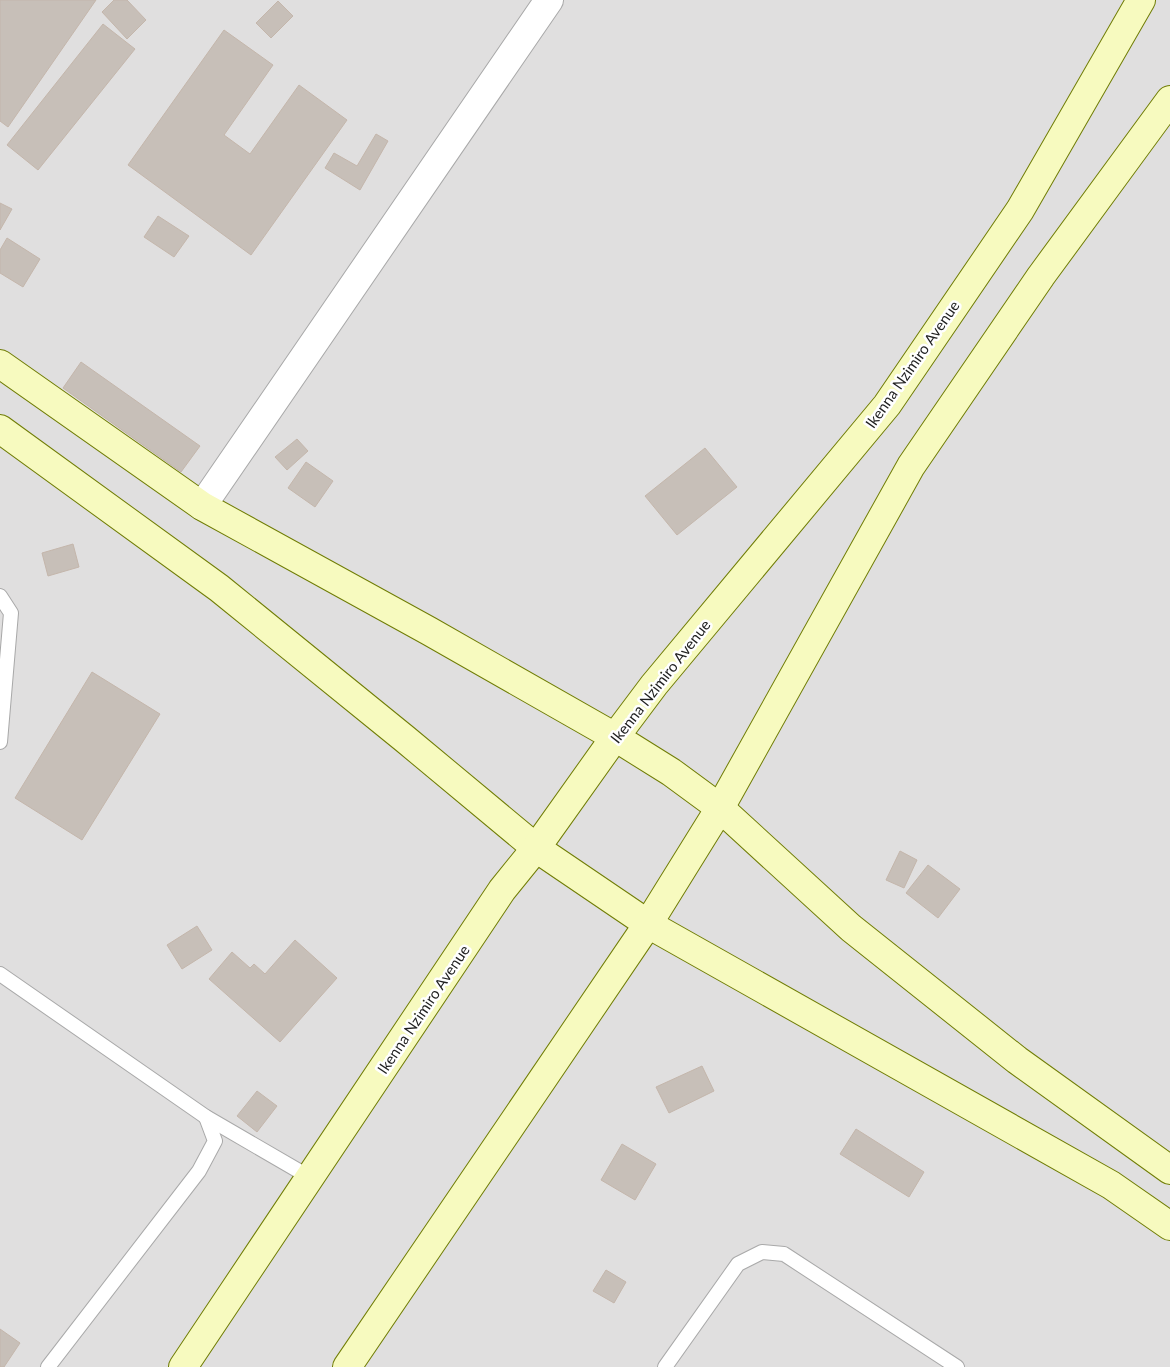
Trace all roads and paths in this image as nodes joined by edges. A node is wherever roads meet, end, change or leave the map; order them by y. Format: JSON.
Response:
{"nodes":[{"id":1,"x":549,"y":0,"type":"edge"},
{"id":2,"x":1141,"y":0,"type":"edge"},
{"id":3,"x":1170,"y":100,"type":"edge"},
{"id":4,"x":0,"y":364,"type":"edge"},
{"id":5,"x":0,"y":429,"type":"edge"},
{"id":6,"x":202,"y":506,"type":"junction"},
{"id":7,"x":0,"y":596,"type":"edge"},
{"id":8,"x":614,"y":736,"type":"junction"},
{"id":9,"x":0,"y":742,"type":"edge"},
{"id":10,"x":720,"y":808,"type":"junction"},
{"id":11,"x":536,"y":848,"type":"junction"},
{"id":12,"x":648,"y":924,"type":"junction"},
{"id":13,"x":0,"y":974,"type":"edge"},
{"id":14,"x":206,"y":1117,"type":"junction"},
{"id":15,"x":1170,"y":1170,"type":"edge"},
{"id":16,"x":311,"y":1178,"type":"junction"},
{"id":17,"x":1170,"y":1226,"type":"edge"},
{"id":18,"x":48,"y":1367,"type":"edge"},
{"id":19,"x":183,"y":1367,"type":"edge"},
{"id":20,"x":347,"y":1367,"type":"edge"},
{"id":21,"x":665,"y":1367,"type":"edge"},
{"id":22,"x":957,"y":1367,"type":"edge"}],
"edges":[{"from":1,"to":6,"type":"street"},
{"from":2,"to":8,"type":"street","name":"Ikenna Nzimiro Avenue"},
{"from":3,"to":10,"type":"street"},
{"from":4,"to":6,"type":"street"},
{"from":5,"to":11,"type":"street"},
{"from":6,"to":8,"type":"street"},
{"from":7,"to":9,"type":"lane"},
{"from":8,"to":10,"type":"street"},
{"from":8,"to":11,"type":"street","name":"Ikenna Nzimiro Avenue"},
{"from":10,"to":12,"type":"street"},
{"from":10,"to":15,"type":"street"},
{"from":11,"to":12,"type":"street"},
{"from":11,"to":16,"type":"street","name":"Ikenna Nzimiro Avenue"},
{"from":12,"to":17,"type":"street"},
{"from":12,"to":20,"type":"street"},
{"from":13,"to":14,"type":"lane"},
{"from":14,"to":16,"type":"lane"},
{"from":14,"to":18,"type":"lane"},
{"from":16,"to":19,"type":"street","name":"Ikenna Nzimiro Avenue"},
{"from":21,"to":22,"type":"lane"}]}
